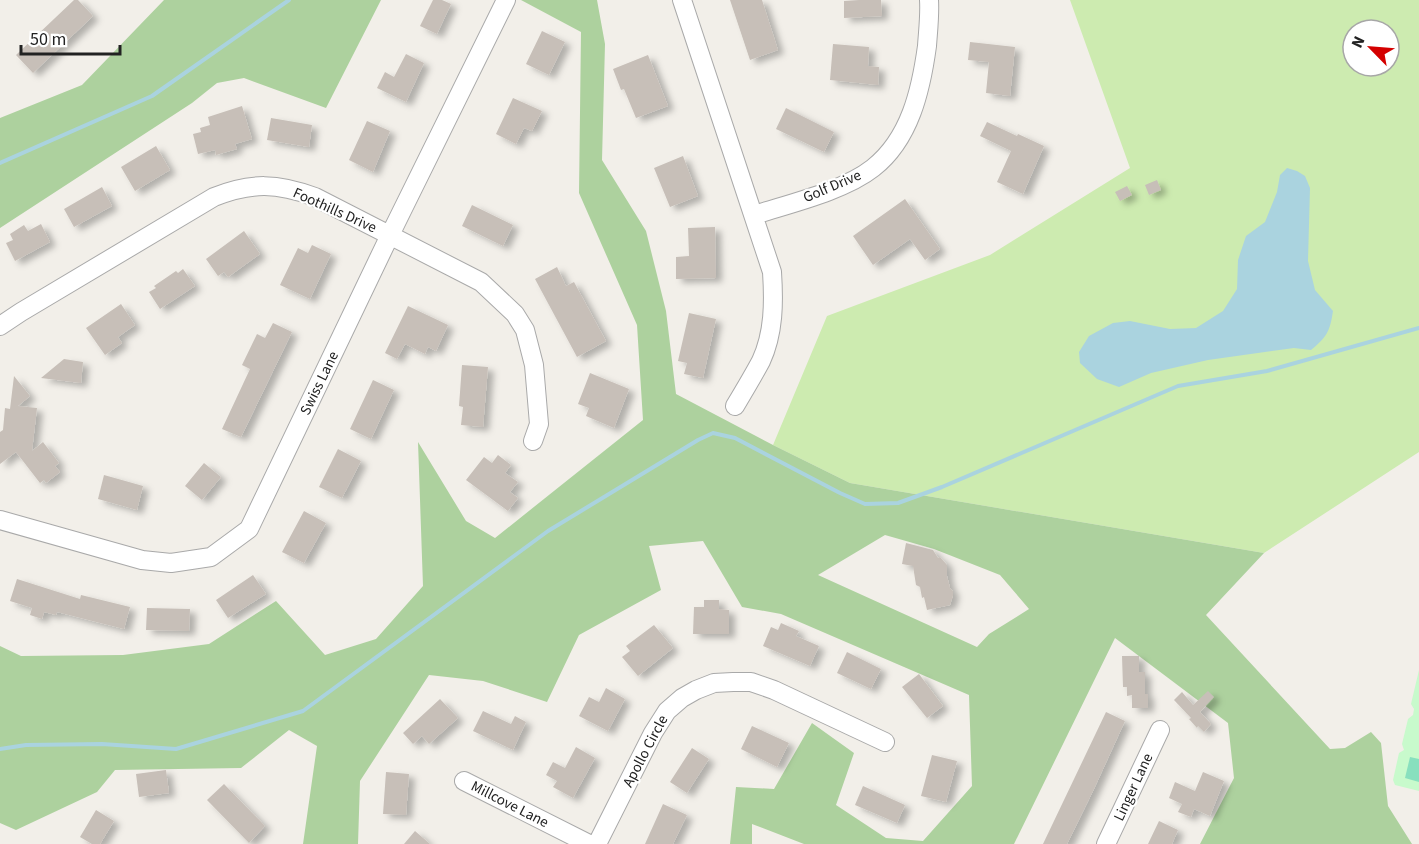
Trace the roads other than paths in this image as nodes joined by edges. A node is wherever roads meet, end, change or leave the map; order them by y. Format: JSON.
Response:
{"nodes":[{"id":1,"x":506,"y":0,"type":"edge"},
{"id":2,"x":682,"y":0,"type":"edge"},
{"id":3,"x":929,"y":0,"type":"edge"},
{"id":4,"x":754,"y":215,"type":"junction"},
{"id":5,"x":390,"y":235,"type":"junction"},
{"id":6,"x":0,"y":326,"type":"edge"},
{"id":7,"x":735,"y":406,"type":"dead end"},
{"id":8,"x":533,"y":441,"type":"dead end"},
{"id":9,"x":0,"y":520,"type":"edge"},
{"id":10,"x":1160,"y":730,"type":"dead end"},
{"id":11,"x":885,"y":742,"type":"dead end"},
{"id":12,"x":464,"y":781,"type":"dead end"},
{"id":13,"x":589,"y":844,"type":"edge"},
{"id":14,"x":597,"y":844,"type":"edge"},
{"id":15,"x":1106,"y":844,"type":"edge"}],
"edges":[{"from":1,"to":5,"type":"street","name":"Swiss Lane"},
{"from":2,"to":4,"type":"street"},
{"from":3,"to":4,"type":"street","name":"Golf Drive"},
{"from":4,"to":7,"type":"street"},
{"from":5,"to":6,"type":"street","name":"Foothills Drive"},
{"from":5,"to":8,"type":"street","name":"Foothills Drive"},
{"from":5,"to":9,"type":"street","name":"Swiss Lane"},
{"from":10,"to":15,"type":"street","name":"Linger Lane"},
{"from":11,"to":14,"type":"street","name":"Apollo Circle"},
{"from":12,"to":13,"type":"street","name":"Millcove Lane"}]}
